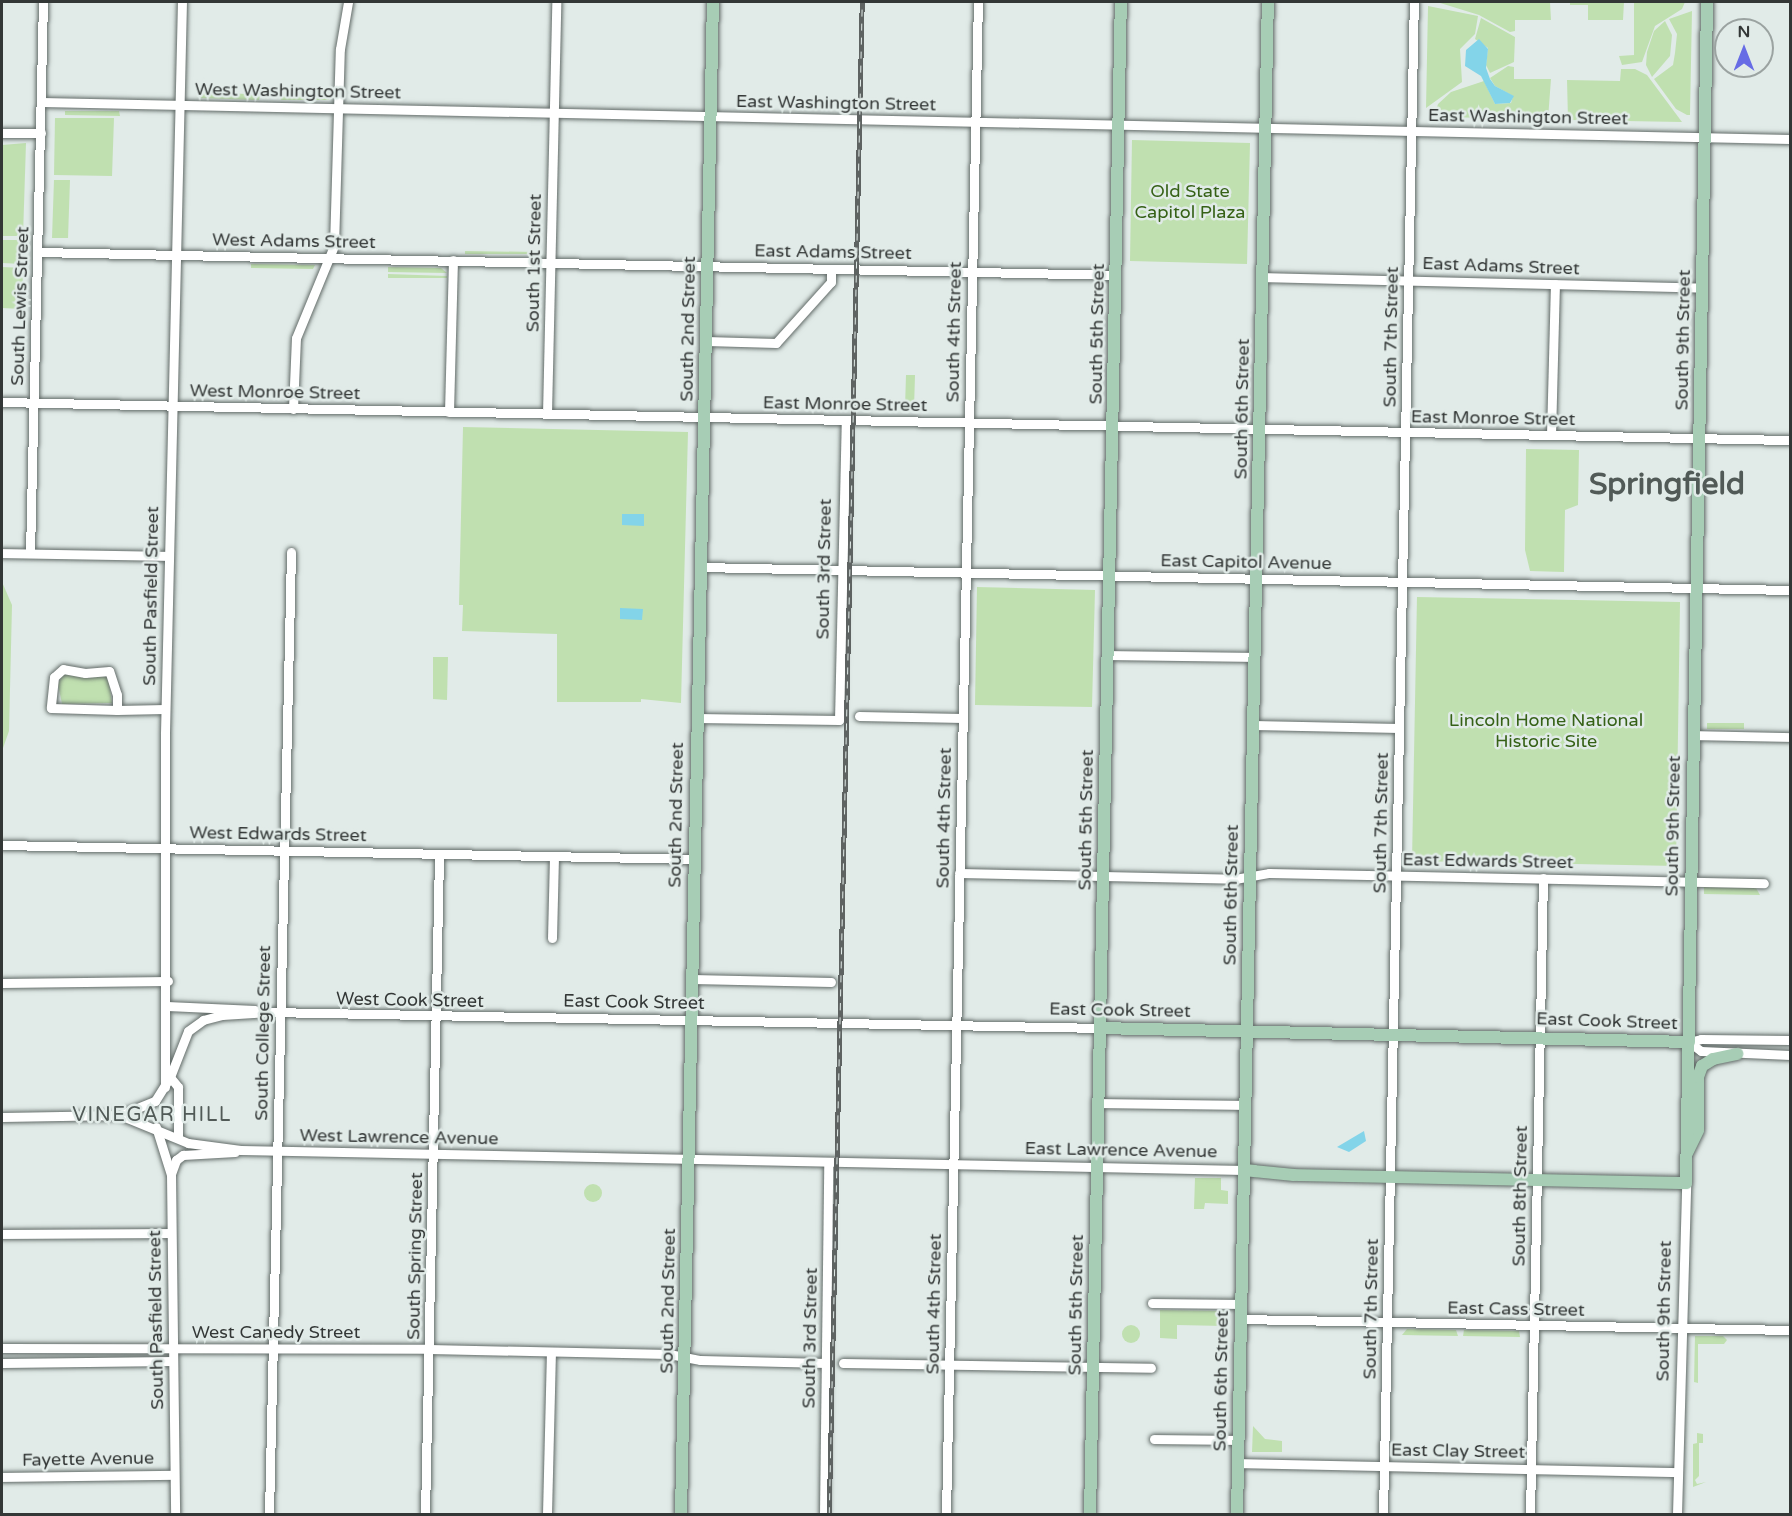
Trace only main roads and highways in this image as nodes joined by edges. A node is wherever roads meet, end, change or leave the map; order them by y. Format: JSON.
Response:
{"nodes":[{"id":1,"x":713,"y":2,"type":"edge"},
{"id":2,"x":1121,"y":2,"type":"edge"},
{"id":3,"x":1268,"y":2,"type":"edge"},
{"id":4,"x":1707,"y":2,"type":"edge"},
{"id":5,"x":1100,"y":1028,"type":"junction"},
{"id":6,"x":1247,"y":1030,"type":"junction"},
{"id":7,"x":1689,"y":1042,"type":"junction"},
{"id":8,"x":1737,"y":1054,"type":"road end"},
{"id":9,"x":1686,"y":1154,"type":"junction"},
{"id":10,"x":1244,"y":1170,"type":"junction"},
{"id":11,"x":1686,"y":1183,"type":"joint"},
{"id":12,"x":681,"y":1515,"type":"edge"},
{"id":13,"x":1090,"y":1515,"type":"edge"},
{"id":14,"x":1237,"y":1515,"type":"edge"}],
"edges":[{"from":1,"to":12,"type":"main road","name":"South 2nd Street"},
{"from":2,"to":5,"type":"main road","name":"South 5th Street"},
{"from":3,"to":6,"type":"main road","name":"South 6th Street"},
{"from":4,"to":7,"type":"main road","name":"South 9th Street"},
{"from":5,"to":6,"type":"main road","name":"East Cook Street"},
{"from":5,"to":13,"type":"main road","name":"South 5th Street"},
{"from":6,"to":7,"type":"main road","name":"East Cook Street"},
{"from":6,"to":10,"type":"main road","name":"South 6th Street"},
{"from":7,"to":9,"type":"main road","name":"South 9th Street"},
{"from":8,"to":9,"type":"main road"},
{"from":9,"to":11,"type":"main road","name":"South 9th Street"},
{"from":10,"to":11,"type":"main road","name":"East Lawrence Avenue"},
{"from":10,"to":14,"type":"main road","name":"South 6th Street"}]}
